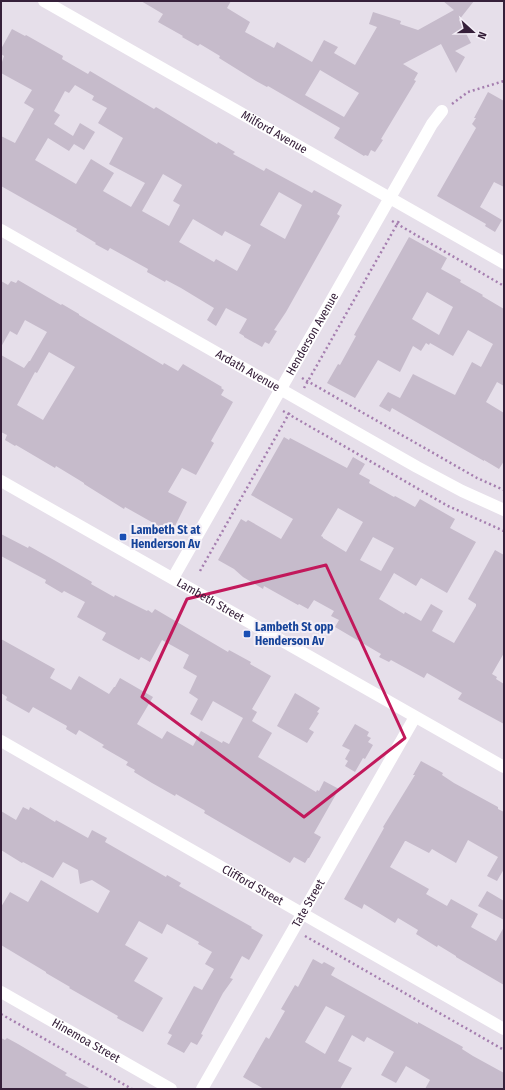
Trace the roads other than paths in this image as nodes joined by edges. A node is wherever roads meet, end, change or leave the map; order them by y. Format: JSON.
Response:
{"nodes":[{"id":1,"x":44,"y":1,"type":"edge"},
{"id":2,"x":442,"y":111,"type":"road end"},
{"id":3,"x":390,"y":199,"type":"junction"},
{"id":4,"x":1,"y":230,"type":"edge"},
{"id":5,"x":504,"y":263,"type":"edge"},
{"id":6,"x":281,"y":390,"type":"junction"},
{"id":7,"x":1,"y":481,"type":"edge"},
{"id":8,"x":500,"y":509,"type":"edge"},
{"id":9,"x":173,"y":578,"type":"junction"},
{"id":10,"x":415,"y":716,"type":"junction"},
{"id":11,"x":1,"y":741,"type":"edge"},
{"id":12,"x":504,"y":767,"type":"edge"},
{"id":13,"x":302,"y":914,"type":"junction"},
{"id":14,"x":1,"y":992,"type":"edge"},
{"id":15,"x":504,"y":1029,"type":"edge"},
{"id":16,"x":171,"y":1089,"type":"edge"},
{"id":17,"x":202,"y":1089,"type":"edge"}],
"edges":[{"from":1,"to":3,"type":"street","name":"Milford Avenue"},
{"from":2,"to":3,"type":"street","name":"Henderson Avenue"},
{"from":3,"to":5,"type":"street","name":"Milford Avenue"},
{"from":3,"to":6,"type":"street","name":"Henderson Avenue"},
{"from":4,"to":6,"type":"street","name":"Ardath Avenue"},
{"from":6,"to":8,"type":"street","name":"Ardath Avenue"},
{"from":6,"to":9,"type":"street","name":"Henderson Avenue"},
{"from":7,"to":9,"type":"street","name":"Lambeth Street"},
{"from":9,"to":10,"type":"street","name":"Lambeth Street"},
{"from":10,"to":12,"type":"street","name":"Lambeth Street"},
{"from":10,"to":13,"type":"street","name":"Tate Street"},
{"from":11,"to":13,"type":"street","name":"Clifford Street"},
{"from":13,"to":15,"type":"street","name":"Clifford Street"},
{"from":13,"to":17,"type":"street","name":"Tate Street"},
{"from":14,"to":16,"type":"street","name":"Hinemoa Street"}]}
